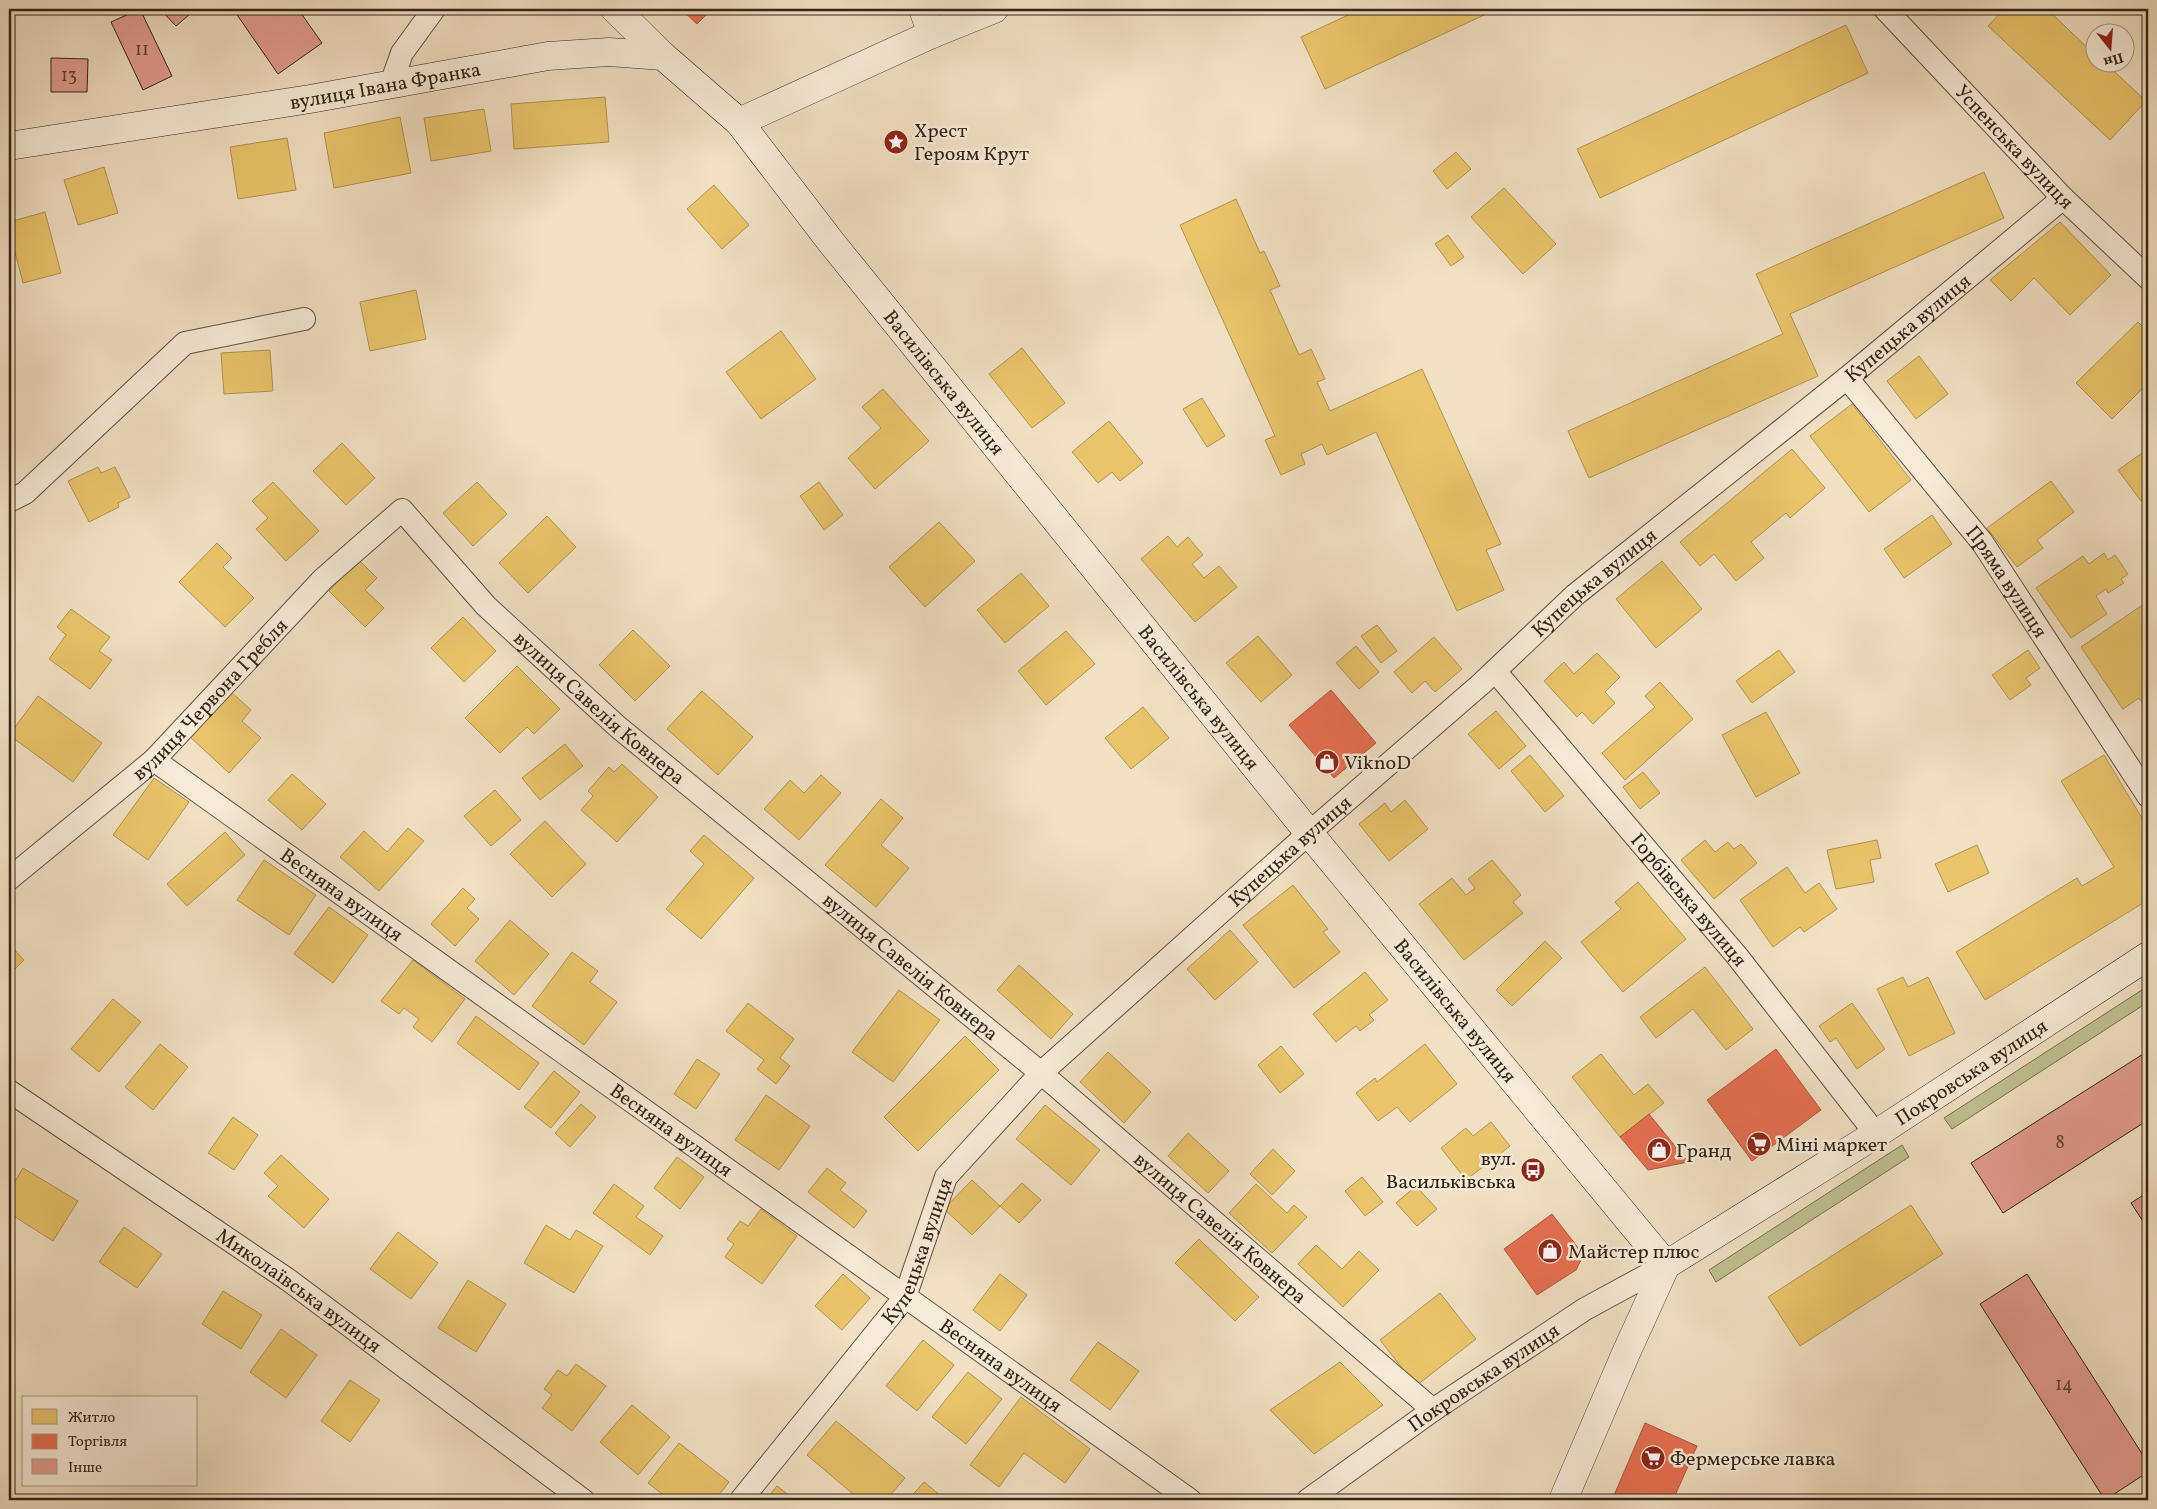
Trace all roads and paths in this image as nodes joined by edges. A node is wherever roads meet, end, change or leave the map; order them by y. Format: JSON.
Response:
{"nodes":[{"id":1,"x":434,"y":9,"type":"edge"},
{"id":2,"x":615,"y":9,"type":"edge"},
{"id":3,"x":923,"y":9,"type":"edge"},
{"id":4,"x":994,"y":9,"type":"edge"},
{"id":5,"x":1885,"y":9,"type":"edge"},
{"id":6,"x":932,"y":34,"type":"junction"},
{"id":7,"x":663,"y":56,"type":"junction"},
{"id":8,"x":391,"y":84,"type":"junction"},
{"id":9,"x":739,"y":122,"type":"junction"},
{"id":10,"x":9,"y":146,"type":"edge"},
{"id":11,"x":2063,"y":198,"type":"junction"},
{"id":12,"x":2148,"y":278,"type":"edge"},
{"id":13,"x":304,"y":319,"type":"dead end"},
{"id":14,"x":1847,"y":378,"type":"junction"},
{"id":15,"x":9,"y":501,"type":"edge"},
{"id":16,"x":402,"y":510,"type":"joint"},
{"id":17,"x":1495,"y":671,"type":"junction"},
{"id":18,"x":154,"y":760,"type":"junction"},
{"id":19,"x":2148,"y":796,"type":"edge"},
{"id":20,"x":1309,"y":833,"type":"junction"},
{"id":21,"x":9,"y":879,"type":"edge"},
{"id":22,"x":2148,"y":956,"type":"edge"},
{"id":23,"x":1041,"y":1073,"type":"junction"},
{"id":24,"x":9,"y":1091,"type":"edge"},
{"id":25,"x":1876,"y":1134,"type":"junction"},
{"id":26,"x":1666,"y":1265,"type":"junction"},
{"id":27,"x":905,"y":1296,"type":"junction"},
{"id":28,"x":1433,"y":1410,"type":"junction"},
{"id":29,"x":583,"y":1500,"type":"edge"},
{"id":30,"x":741,"y":1500,"type":"edge"},
{"id":31,"x":1190,"y":1500,"type":"edge"},
{"id":32,"x":1308,"y":1500,"type":"edge"},
{"id":33,"x":1563,"y":1500,"type":"edge"}],
"edges":[{"from":1,"to":8,"type":"street"},
{"from":2,"to":7,"type":"main road"},
{"from":3,"to":6,"type":"main road"},
{"from":4,"to":6,"type":"main road"},
{"from":5,"to":11,"type":"street","name":"Успенська вулиця"},
{"from":6,"to":9,"type":"main road"},
{"from":7,"to":8,"type":"main road","name":"вулиця Івана Франка"},
{"from":7,"to":9,"type":"main road"},
{"from":8,"to":10,"type":"main road","name":"вулиця Івана Франка"},
{"from":9,"to":20,"type":"main road","name":"Василівська вулиця"},
{"from":11,"to":12,"type":"street","name":"Успенська вулиця"},
{"from":11,"to":14,"type":"street","name":"Купецька вулиця"},
{"from":13,"to":15,"type":"street"},
{"from":14,"to":17,"type":"street","name":"Купецька вулиця"},
{"from":14,"to":19,"type":"street","name":"Пряма вулиця"},
{"from":16,"to":18,"type":"street","name":"вулиця Червона Гребля"},
{"from":16,"to":23,"type":"street","name":"вулиця Савелія Ковнера"},
{"from":17,"to":20,"type":"street","name":"Купецька вулиця"},
{"from":17,"to":25,"type":"street","name":"Горбівська вулиця"},
{"from":18,"to":21,"type":"street","name":"вулиця Червона Гребля"},
{"from":18,"to":27,"type":"street","name":"Весняна вулиця"},
{"from":20,"to":23,"type":"street","name":"Купецька вулиця"},
{"from":20,"to":26,"type":"main road","name":"Василівська вулиця"},
{"from":22,"to":25,"type":"main road","name":"Покровська вулиця"},
{"from":23,"to":27,"type":"street","name":"Купецька вулиця"},
{"from":23,"to":28,"type":"street","name":"вулиця Савелія Ковнера"},
{"from":24,"to":29,"type":"street","name":"Миколаївська вулиця"},
{"from":25,"to":26,"type":"main road","name":"Покровська вулиця"},
{"from":26,"to":28,"type":"street","name":"Покровська вулиця"},
{"from":26,"to":33,"type":"main road"},
{"from":27,"to":30,"type":"street","name":"Купецька вулиця"},
{"from":27,"to":31,"type":"street","name":"Весняна вулиця"},
{"from":28,"to":32,"type":"street","name":"Покровська вулиця"}]}
